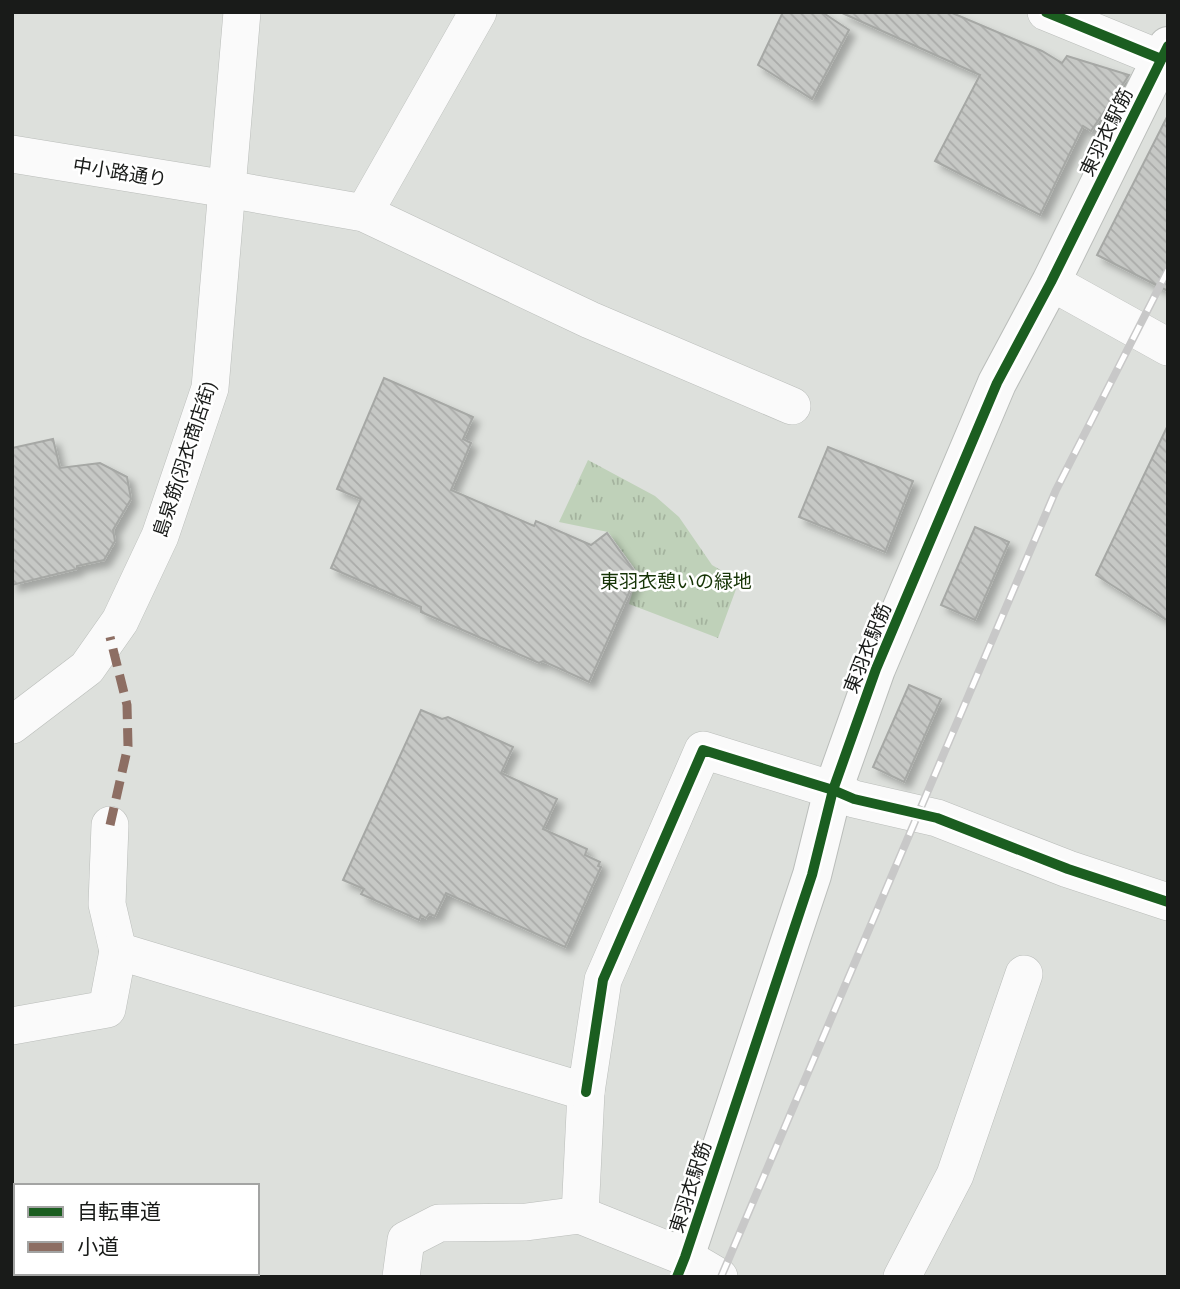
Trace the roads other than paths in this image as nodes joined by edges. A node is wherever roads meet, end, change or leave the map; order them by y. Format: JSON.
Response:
{"nodes":[{"id":1,"x":242,"y":12,"type":"edge"},
{"id":2,"x":478,"y":12,"type":"edge"},
{"id":3,"x":1046,"y":12,"type":"edge"},
{"id":4,"x":1164,"y":53,"type":"edge"},
{"id":5,"x":12,"y":155,"type":"edge"},
{"id":6,"x":227,"y":189,"type":"junction"},
{"id":7,"x":364,"y":214,"type":"junction"},
{"id":8,"x":1051,"y":282,"type":"junction"},
{"id":9,"x":1168,"y":347,"type":"edge"},
{"id":10,"x":792,"y":406,"type":"dead end"},
{"id":11,"x":12,"y":725,"type":"edge"},
{"id":12,"x":833,"y":790,"type":"junction"},
{"id":13,"x":110,"y":825,"type":"dead end"},
{"id":14,"x":1168,"y":902,"type":"edge"},
{"id":15,"x":118,"y":951,"type":"junction"},
{"id":16,"x":1024,"y":974,"type":"dead end"},
{"id":17,"x":12,"y":1026,"type":"edge"},
{"id":18,"x":586,"y":1092,"type":"junction"},
{"id":19,"x":580,"y":1215,"type":"junction"},
{"id":20,"x":681,"y":1267,"type":"edge"},
{"id":21,"x":401,"y":1277,"type":"edge"},
{"id":22,"x":719,"y":1277,"type":"edge"},
{"id":23,"x":902,"y":1277,"type":"edge"}],
"edges":[{"from":1,"to":6,"type":"street","name":"島泉筋(羽衣商店街)"},
{"from":2,"to":7,"type":"street"},
{"from":3,"to":4,"type":"street"},
{"from":4,"to":8,"type":"street","name":"東羽衣駅筋"},
{"from":5,"to":6,"type":"street","name":"中小路通り"},
{"from":6,"to":7,"type":"street","name":"中小路通り"},
{"from":6,"to":11,"type":"street","name":"島泉筋(羽衣商店街)"},
{"from":7,"to":10,"type":"street","name":"中小路通り"},
{"from":8,"to":9,"type":"street"},
{"from":8,"to":12,"type":"street","name":"東羽衣駅筋"},
{"from":12,"to":14,"type":"street"},
{"from":12,"to":18,"type":"street"},
{"from":12,"to":20,"type":"street","name":"東羽衣駅筋"},
{"from":13,"to":15,"type":"street"},
{"from":15,"to":17,"type":"street"},
{"from":15,"to":18,"type":"street"},
{"from":16,"to":23,"type":"street"},
{"from":18,"to":19,"type":"street"},
{"from":19,"to":20,"type":"street"},
{"from":19,"to":21,"type":"street"},
{"from":20,"to":22,"type":"street"}]}
